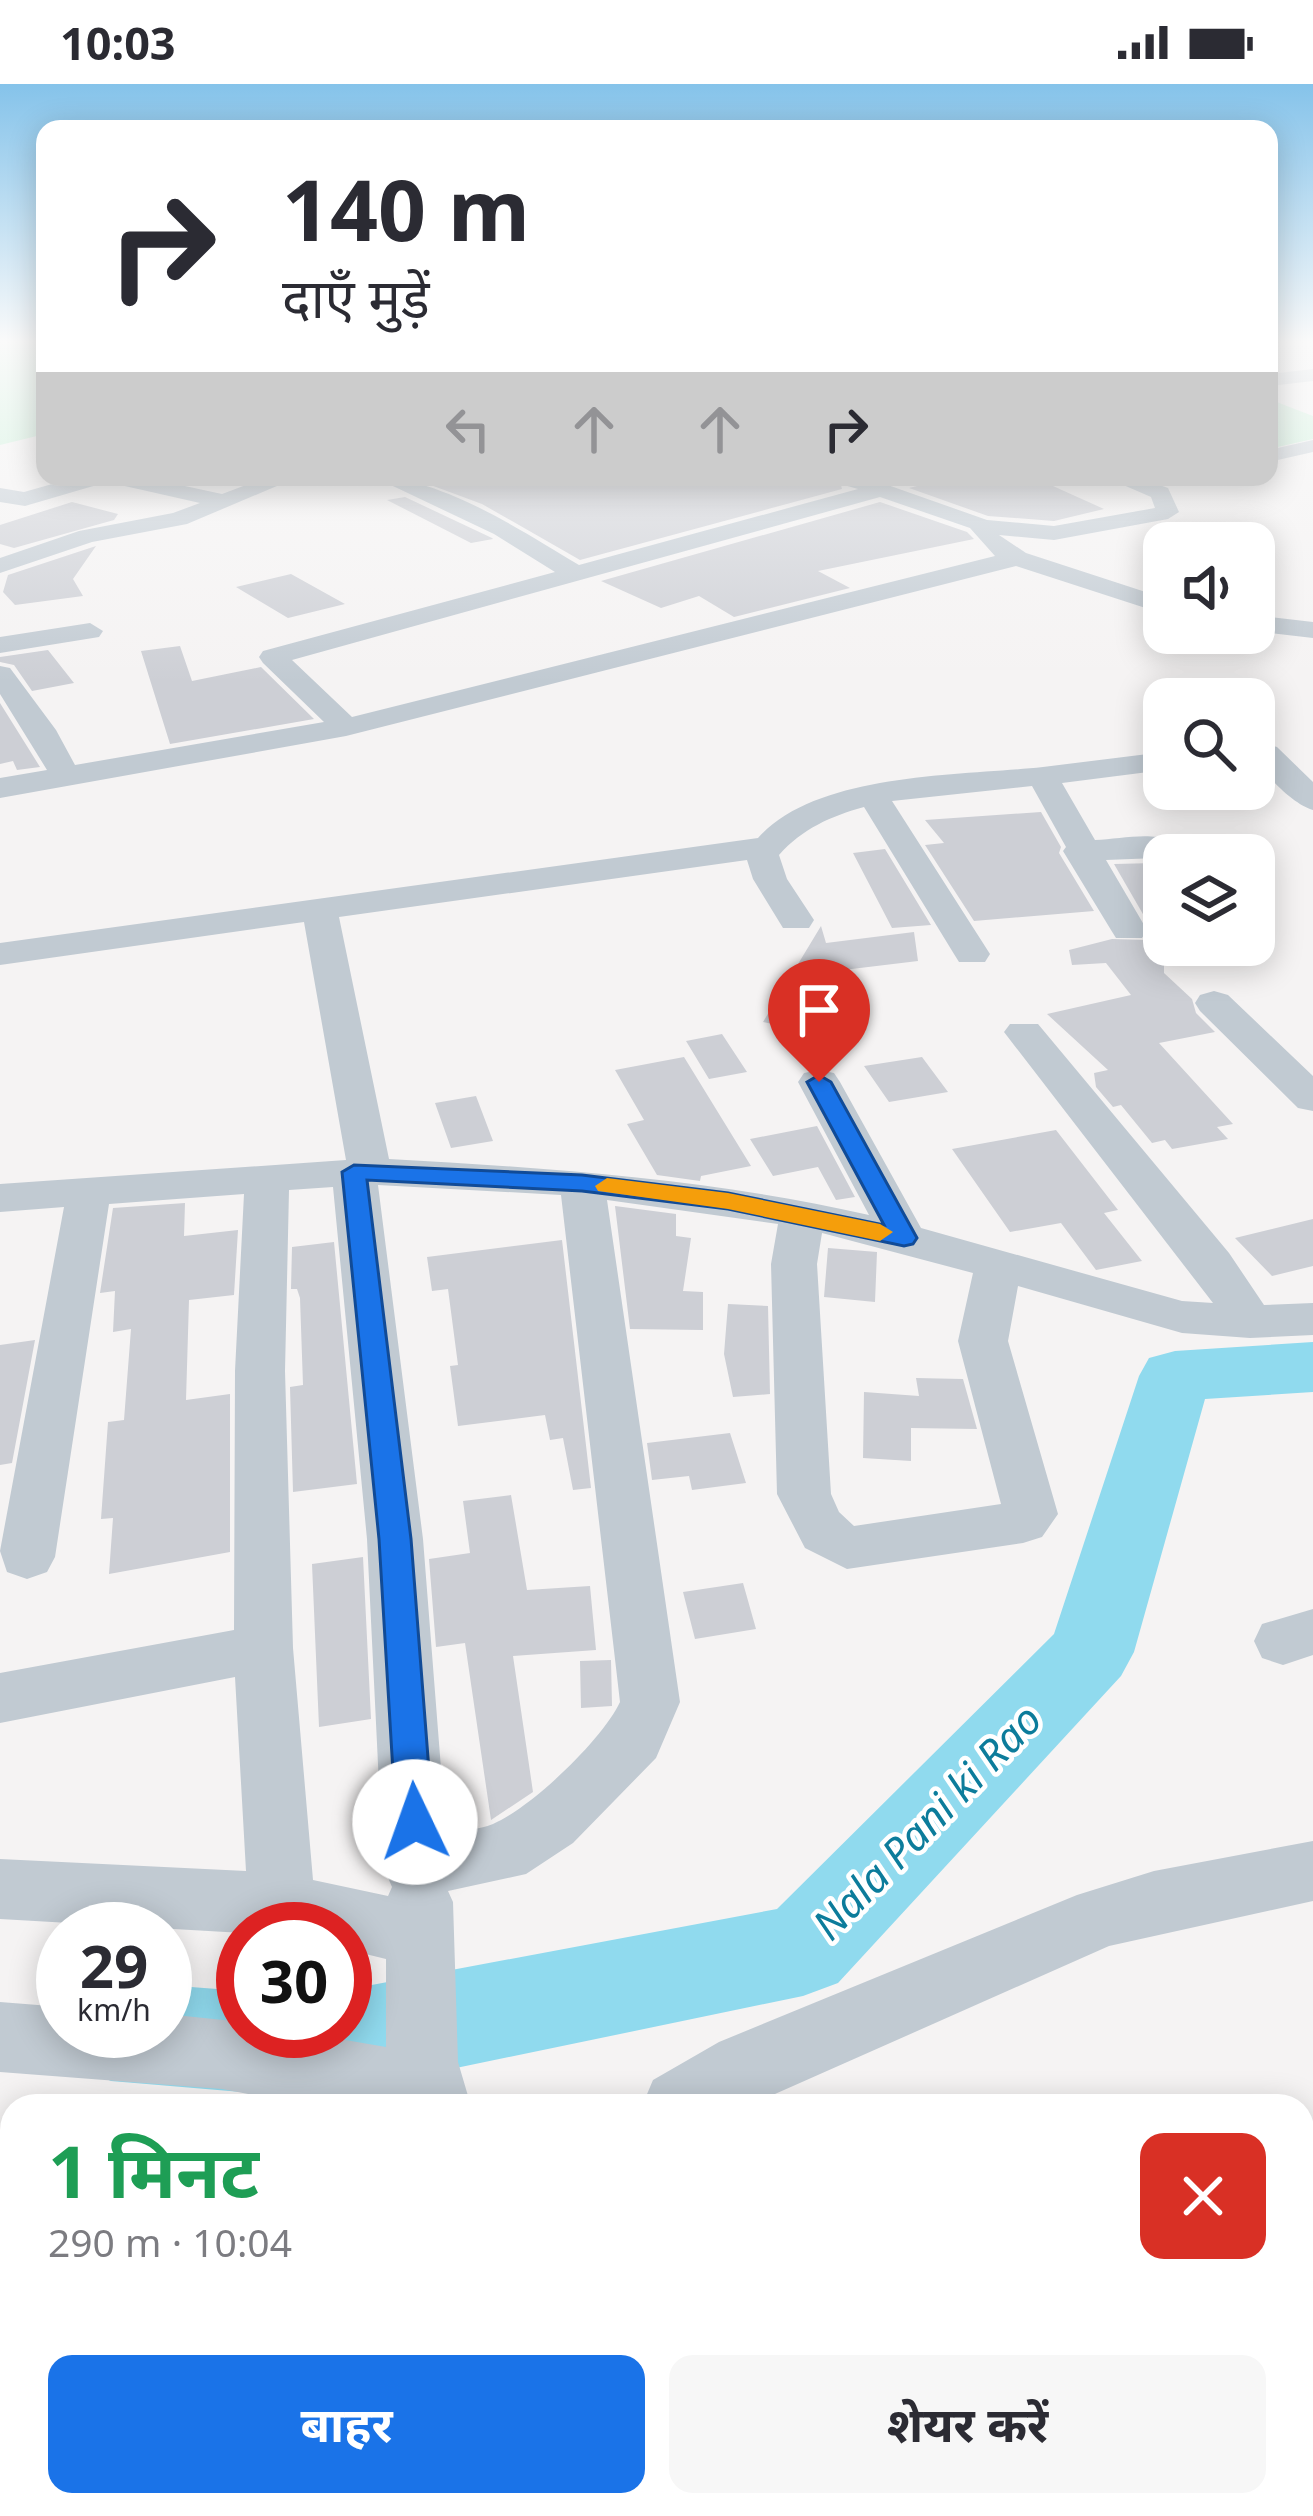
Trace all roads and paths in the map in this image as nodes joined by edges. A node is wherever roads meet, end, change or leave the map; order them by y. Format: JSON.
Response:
{"nodes":[{"id":1,"x":70,"y":486,"type":"edge"},
{"id":2,"x":154,"y":486,"type":"edge"},
{"id":3,"x":263,"y":486,"type":"edge"},
{"id":4,"x":406,"y":486,"type":"edge"},
{"id":5,"x":869,"y":486,"type":"edge"},
{"id":6,"x":1141,"y":486,"type":"edge"},
{"id":7,"x":881,"y":490,"type":"junction"},
{"id":8,"x":0,"y":495,"type":"edge"},
{"id":9,"x":222,"y":501,"type":"junction"},
{"id":10,"x":982,"y":526,"type":"junction"},
{"id":11,"x":1017,"y":558,"type":"junction"},
{"id":12,"x":0,"y":566,"type":"edge"},
{"id":13,"x":573,"y":572,"type":"junction"},
{"id":14,"x":1143,"y":599,"type":"edge"},
{"id":15,"x":77,"y":605,"type":"dead end"},
{"id":16,"x":0,"y":619,"type":"edge"},
{"id":17,"x":1275,"y":625,"type":"edge"},
{"id":18,"x":1313,"y":630,"type":"edge"},
{"id":19,"x":90,"y":632,"type":"dead end"},
{"id":20,"x":0,"y":645,"type":"edge"},
{"id":21,"x":0,"y":674,"type":"edge"},
{"id":22,"x":346,"y":727,"type":"junction"},
{"id":23,"x":1313,"y":749,"type":"edge"},
{"id":24,"x":1275,"y":752,"type":"edge"},
{"id":25,"x":1143,"y":764,"type":"edge"},
{"id":26,"x":1275,"y":766,"type":"edge"},
{"id":27,"x":65,"y":775,"type":"junction"},
{"id":28,"x":1042,"y":776,"type":"junction"},
{"id":29,"x":0,"y":788,"type":"edge"},
{"id":30,"x":872,"y":795,"type":"junction"},
{"id":31,"x":1313,"y":800,"type":"edge"},
{"id":32,"x":766,"y":847,"type":"junction"},
{"id":33,"x":1143,"y":848,"type":"edge"},
{"id":34,"x":1080,"y":850,"type":"junction"},
{"id":35,"x":319,"y":909,"type":"junction"},
{"id":36,"x":796,"y":920,"type":"dead end"},
{"id":37,"x":1129,"y":930,"type":"dead end"},
{"id":38,"x":0,"y":954,"type":"edge"},
{"id":39,"x":972,"y":954,"type":"dead end"},
{"id":40,"x":1214,"y":1004,"type":"dead end"},
{"id":41,"x":1024,"y":1032,"type":"dead end"},
{"id":42,"x":819,"y":1082,"type":"dead end"},
{"id":43,"x":1313,"y":1099,"type":"edge"},
{"id":44,"x":362,"y":1171,"type":"junction"},
{"id":45,"x":267,"y":1175,"type":"junction"},
{"id":46,"x":582,"y":1183,"type":"junction"},
{"id":47,"x":89,"y":1191,"type":"junction"},
{"id":48,"x":0,"y":1198,"type":"edge"},
{"id":49,"x":802,"y":1214,"type":"junction"},
{"id":50,"x":904,"y":1238,"type":"junction"},
{"id":51,"x":998,"y":1265,"type":"junction"},
{"id":52,"x":1313,"y":1319,"type":"edge"},
{"id":53,"x":1250,"y":1322,"type":"junction"},
{"id":54,"x":27,"y":1557,"type":"dead end"},
{"id":55,"x":262,"y":1648,"type":"junction"},
{"id":56,"x":0,"y":1699,"type":"edge"},
{"id":57,"x":416,"y":1865,"type":"junction"},
{"id":58,"x":1313,"y":1871,"type":"edge"},
{"id":59,"x":0,"y":1889,"type":"edge"},
{"id":60,"x":244,"y":1902,"type":"edge"},
{"id":61,"x":282,"y":1902,"type":"edge"},
{"id":62,"x":372,"y":1929,"type":"edge"},
{"id":63,"x":420,"y":1942,"type":"junction"},
{"id":64,"x":0,"y":2037,"type":"edge"},
{"id":65,"x":429,"y":2087,"type":"edge"},
{"id":66,"x":699,"y":2094,"type":"edge"}],
"edges":[{"from":1,"to":8,"type":"street"},
{"from":2,"to":9,"type":"street"},
{"from":3,"to":9,"type":"street"},
{"from":4,"to":13,"type":"street"},
{"from":5,"to":7,"type":"street"},
{"from":6,"to":10,"type":"street"},
{"from":7,"to":10,"type":"street"},
{"from":7,"to":13,"type":"street"},
{"from":9,"to":12,"type":"street"},
{"from":10,"to":11,"type":"street"},
{"from":11,"to":14,"type":"street"},
{"from":11,"to":22,"type":"street"},
{"from":13,"to":22,"type":"street"},
{"from":15,"to":16,"type":"street"},
{"from":17,"to":18,"type":"street"},
{"from":19,"to":20,"type":"street"},
{"from":21,"to":27,"type":"street"},
{"from":22,"to":27,"type":"street"},
{"from":23,"to":24,"type":"street"},
{"from":25,"to":28,"type":"street"},
{"from":26,"to":31,"type":"street"},
{"from":27,"to":29,"type":"street"},
{"from":28,"to":30,"type":"street"},
{"from":28,"to":34,"type":"street"},
{"from":30,"to":32,"type":"street"},
{"from":30,"to":39,"type":"street"},
{"from":32,"to":35,"type":"street"},
{"from":32,"to":36,"type":"street"},
{"from":33,"to":34,"type":"street"},
{"from":34,"to":37,"type":"street"},
{"from":35,"to":38,"type":"street"},
{"from":35,"to":44,"type":"street"},
{"from":40,"to":43,"type":"street"},
{"from":41,"to":53,"type":"street"},
{"from":42,"to":50,"type":"street"},
{"from":44,"to":45,"type":"street"},
{"from":44,"to":46,"type":"street"},
{"from":44,"to":57,"type":"street"},
{"from":45,"to":47,"type":"street"},
{"from":45,"to":55,"type":"street"},
{"from":46,"to":49,"type":"street"},
{"from":46,"to":57,"type":"street"},
{"from":47,"to":48,"type":"street"},
{"from":47,"to":54,"type":"street"},
{"from":49,"to":50,"type":"street"},
{"from":49,"to":51,"type":"street"},
{"from":50,"to":51,"type":"street"},
{"from":51,"to":53,"type":"street"},
{"from":52,"to":53,"type":"street"},
{"from":55,"to":56,"type":"street"},
{"from":55,"to":61,"type":"street"},
{"from":57,"to":63,"type":"street"},
{"from":58,"to":66,"type":"street"},
{"from":59,"to":60,"type":"street"},
{"from":62,"to":63,"type":"street"},
{"from":63,"to":65,"type":"street"},
{"from":64,"to":65,"type":"street"}]}
